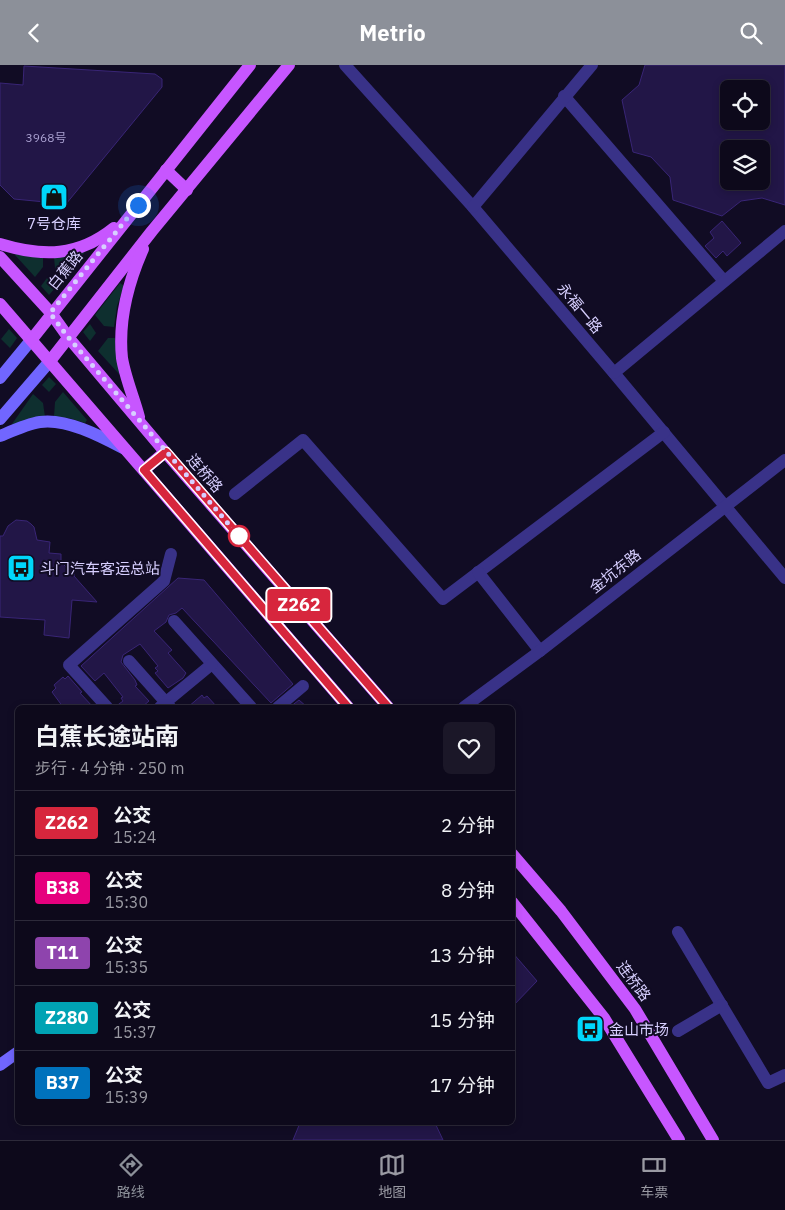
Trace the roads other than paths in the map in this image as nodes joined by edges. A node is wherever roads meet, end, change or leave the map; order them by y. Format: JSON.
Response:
{"nodes":[{"id":1,"x":250,"y":65,"type":"edge"},
{"id":2,"x":289,"y":65,"type":"edge"},
{"id":3,"x":345,"y":65,"type":"edge"},
{"id":4,"x":592,"y":65,"type":"edge"},
{"id":5,"x":564,"y":96,"type":"junction"},
{"id":6,"x":166,"y":170,"type":"junction"},
{"id":7,"x":187,"y":190,"type":"junction"},
{"id":8,"x":473,"y":207,"type":"junction"},
{"id":9,"x":128,"y":217,"type":"junction"},
{"id":10,"x":152,"y":231,"type":"junction"},
{"id":11,"x":785,"y":231,"type":"edge"},
{"id":12,"x":0,"y":244,"type":"edge"},
{"id":13,"x":0,"y":257,"type":"edge"},
{"id":14,"x":724,"y":281,"type":"junction"},
{"id":15,"x":0,"y":303,"type":"edge"},
{"id":16,"x":50,"y":313,"type":"junction"},
{"id":17,"x":68,"y":337,"type":"junction"},
{"id":18,"x":32,"y":339,"type":"junction"},
{"id":19,"x":50,"y":361,"type":"junction"},
{"id":20,"x":614,"y":373,"type":"junction"},
{"id":21,"x":0,"y":378,"type":"edge"},
{"id":22,"x":0,"y":419,"type":"edge"},
{"id":23,"x":141,"y":422,"type":"junction"},
{"id":24,"x":664,"y":432,"type":"junction"},
{"id":25,"x":0,"y":436,"type":"edge"},
{"id":26,"x":127,"y":451,"type":"junction"},
{"id":27,"x":166,"y":452,"type":"junction"},
{"id":28,"x":785,"y":460,"type":"edge"},
{"id":29,"x":144,"y":470,"type":"junction"},
{"id":30,"x":235,"y":495,"type":"dead end"},
{"id":31,"x":726,"y":507,"type":"junction"},
{"id":32,"x":171,"y":554,"type":"dead end"},
{"id":33,"x":478,"y":572,"type":"junction"},
{"id":34,"x":785,"y":578,"type":"edge"},
{"id":35,"x":174,"y":621,"type":"dead end"},
{"id":36,"x":540,"y":651,"type":"junction"},
{"id":37,"x":129,"y":661,"type":"dead end"},
{"id":38,"x":212,"y":664,"type":"junction"},
{"id":39,"x":303,"y":686,"type":"dead end"},
{"id":40,"x":105,"y":705,"type":"edge"},
{"id":41,"x":165,"y":705,"type":"edge"},
{"id":42,"x":167,"y":705,"type":"edge"},
{"id":43,"x":249,"y":705,"type":"edge"},
{"id":44,"x":280,"y":705,"type":"edge"},
{"id":45,"x":346,"y":705,"type":"edge"},
{"id":46,"x":386,"y":705,"type":"edge"},
{"id":47,"x":467,"y":705,"type":"edge"},
{"id":48,"x":515,"y":857,"type":"edge"},
{"id":49,"x":515,"y":906,"type":"edge"},
{"id":50,"x":678,"y":932,"type":"dead end"},
{"id":51,"x":722,"y":1005,"type":"junction"},
{"id":52,"x":678,"y":1031,"type":"dead end"},
{"id":53,"x":15,"y":1054,"type":"edge"},
{"id":54,"x":0,"y":1065,"type":"edge"},
{"id":55,"x":785,"y":1075,"type":"edge"},
{"id":56,"x":679,"y":1140,"type":"edge"},
{"id":57,"x":713,"y":1140,"type":"edge"}],
"edges":[{"from":1,"to":6,"type":"main road","name":"白蕉路"},
{"from":2,"to":7,"type":"main road"},
{"from":3,"to":8,"type":"street","name":"永福一路"},
{"from":4,"to":5,"type":"street"},
{"from":5,"to":8,"type":"street"},
{"from":5,"to":14,"type":"street"},
{"from":6,"to":7,"type":"main road"},
{"from":6,"to":9,"type":"main road","name":"白蕉路"},
{"from":7,"to":10,"type":"main road"},
{"from":8,"to":20,"type":"street","name":"永福一路"},
{"from":9,"to":12,"type":"main road"},
{"from":9,"to":16,"type":"main road","name":"白蕉路"},
{"from":10,"to":17,"type":"main road"},
{"from":10,"to":23,"type":"main road"},
{"from":11,"to":14,"type":"street"},
{"from":13,"to":16,"type":"main road","name":"连桥路"},
{"from":14,"to":20,"type":"street"},
{"from":15,"to":18,"type":"main road"},
{"from":16,"to":17,"type":"main road","name":"连桥路"},
{"from":16,"to":18,"type":"main road","name":"白蕉路"},
{"from":17,"to":19,"type":"main road"},
{"from":17,"to":23,"type":"main road","name":"连桥路"},
{"from":18,"to":19,"type":"main road"},
{"from":18,"to":21,"type":"main road","name":"白蕉路"},
{"from":19,"to":22,"type":"main road"},
{"from":19,"to":26,"type":"main road"},
{"from":20,"to":24,"type":"street","name":"永福一路"},
{"from":23,"to":27,"type":"main road","name":"连桥路"},
{"from":24,"to":31,"type":"street","name":"永福一路"},
{"from":24,"to":33,"type":"street"},
{"from":25,"to":26,"type":"main road"},
{"from":26,"to":29,"type":"main road"},
{"from":27,"to":29,"type":"main road"},
{"from":27,"to":46,"type":"main road","name":"连桥路"},
{"from":28,"to":31,"type":"street","name":"金坑东路"},
{"from":29,"to":45,"type":"main road"},
{"from":30,"to":33,"type":"street"},
{"from":31,"to":34,"type":"street","name":"永福一路"},
{"from":31,"to":36,"type":"street","name":"金坑东路"},
{"from":32,"to":40,"type":"street"},
{"from":33,"to":36,"type":"street"},
{"from":35,"to":38,"type":"street"},
{"from":36,"to":47,"type":"street","name":"金坑东路"},
{"from":37,"to":41,"type":"street"},
{"from":38,"to":42,"type":"street"},
{"from":38,"to":43,"type":"street"},
{"from":39,"to":44,"type":"street"},
{"from":48,"to":57,"type":"main road","name":"连桥路"},
{"from":49,"to":56,"type":"main road"},
{"from":50,"to":51,"type":"street"},
{"from":51,"to":52,"type":"street"},
{"from":51,"to":55,"type":"street"},
{"from":53,"to":54,"type":"main road"}]}
